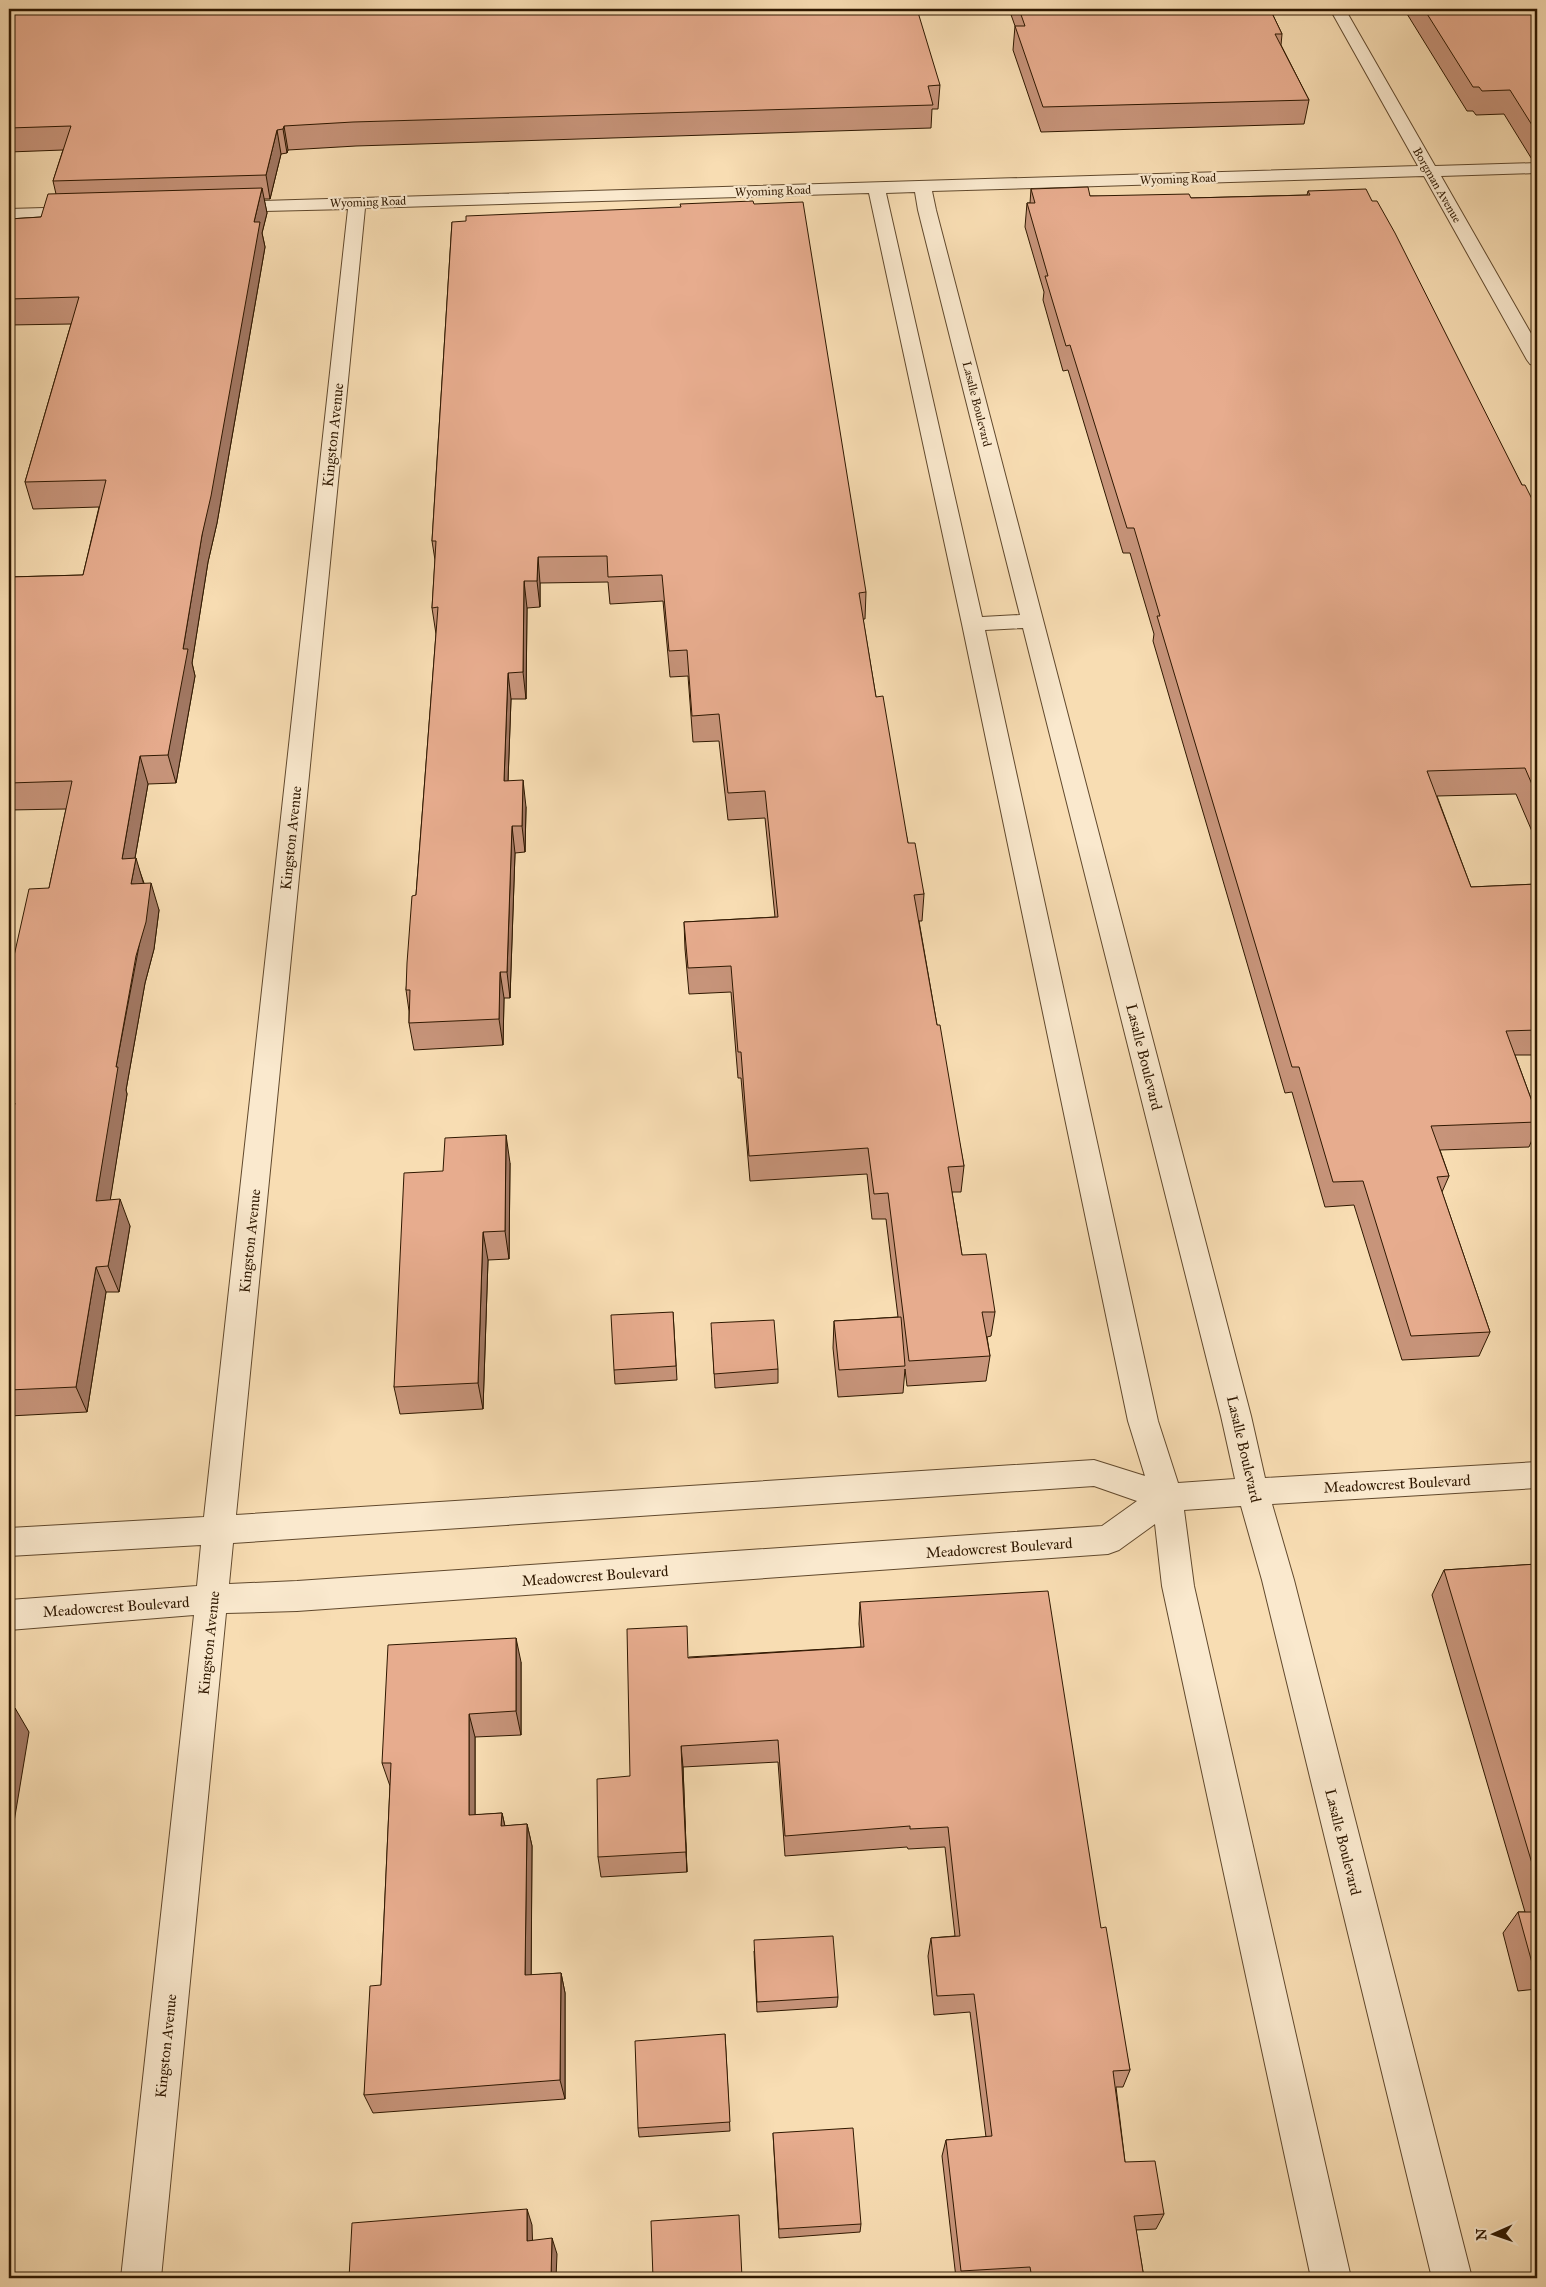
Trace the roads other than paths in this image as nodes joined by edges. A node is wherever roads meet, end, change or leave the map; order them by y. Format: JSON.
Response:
{"nodes":[{"id":1,"x":1337,"y":9,"type":"edge"},
{"id":2,"x":1537,"y":168,"type":"edge"},
{"id":3,"x":1429,"y":171,"type":"junction"},
{"id":4,"x":923,"y":186,"type":"junction"},
{"id":5,"x":876,"y":188,"type":"junction"},
{"id":6,"x":357,"y":203,"type":"junction"},
{"id":7,"x":208,"y":208,"type":"edge"},
{"id":8,"x":98,"y":211,"type":"edge"},
{"id":9,"x":9,"y":214,"type":"edge"},
{"id":10,"x":1537,"y":360,"type":"edge"},
{"id":11,"x":1032,"y":621,"type":"junction"},
{"id":12,"x":973,"y":624,"type":"junction"},
{"id":13,"x":1537,"y":1475,"type":"edge"},
{"id":14,"x":1253,"y":1492,"type":"junction"},
{"id":15,"x":1167,"y":1497,"type":"junction"},
{"id":16,"x":220,"y":1529,"type":"junction"},
{"id":17,"x":9,"y":1542,"type":"edge"},
{"id":18,"x":213,"y":1599,"type":"junction"},
{"id":19,"x":9,"y":1615,"type":"edge"},
{"id":20,"x":141,"y":2278,"type":"edge"},
{"id":21,"x":1331,"y":2278,"type":"edge"},
{"id":22,"x":1452,"y":2278,"type":"edge"}],
"edges":[{"from":1,"to":3,"type":"street","name":"Borgman Avenue"},
{"from":2,"to":3,"type":"street","name":"Wyoming Road"},
{"from":3,"to":4,"type":"street","name":"Wyoming Road"},
{"from":3,"to":10,"type":"street","name":"Borgman Avenue"},
{"from":4,"to":5,"type":"street","name":"Wyoming Road"},
{"from":4,"to":11,"type":"street","name":"Lasalle Boulevard"},
{"from":5,"to":6,"type":"street","name":"Wyoming Road"},
{"from":5,"to":12,"type":"street"},
{"from":6,"to":7,"type":"street","name":"Wyoming Road"},
{"from":6,"to":16,"type":"street","name":"Kingston Avenue"},
{"from":8,"to":9,"type":"street"},
{"from":11,"to":12,"type":"street"},
{"from":11,"to":14,"type":"street","name":"Lasalle Boulevard"},
{"from":12,"to":15,"type":"street"},
{"from":13,"to":14,"type":"street","name":"Meadowcrest Boulevard"},
{"from":14,"to":15,"type":"street","name":"Meadowcrest Boulevard"},
{"from":14,"to":22,"type":"street","name":"Lasalle Boulevard"},
{"from":15,"to":16,"type":"street","name":"Meadowcrest Boulevard"},
{"from":15,"to":18,"type":"street","name":"Meadowcrest Boulevard"},
{"from":15,"to":21,"type":"street"},
{"from":16,"to":17,"type":"street","name":"Meadowcrest Boulevard"},
{"from":16,"to":18,"type":"street","name":"Kingston Avenue"},
{"from":18,"to":19,"type":"street","name":"Meadowcrest Boulevard"},
{"from":18,"to":20,"type":"street","name":"Kingston Avenue"}]}
